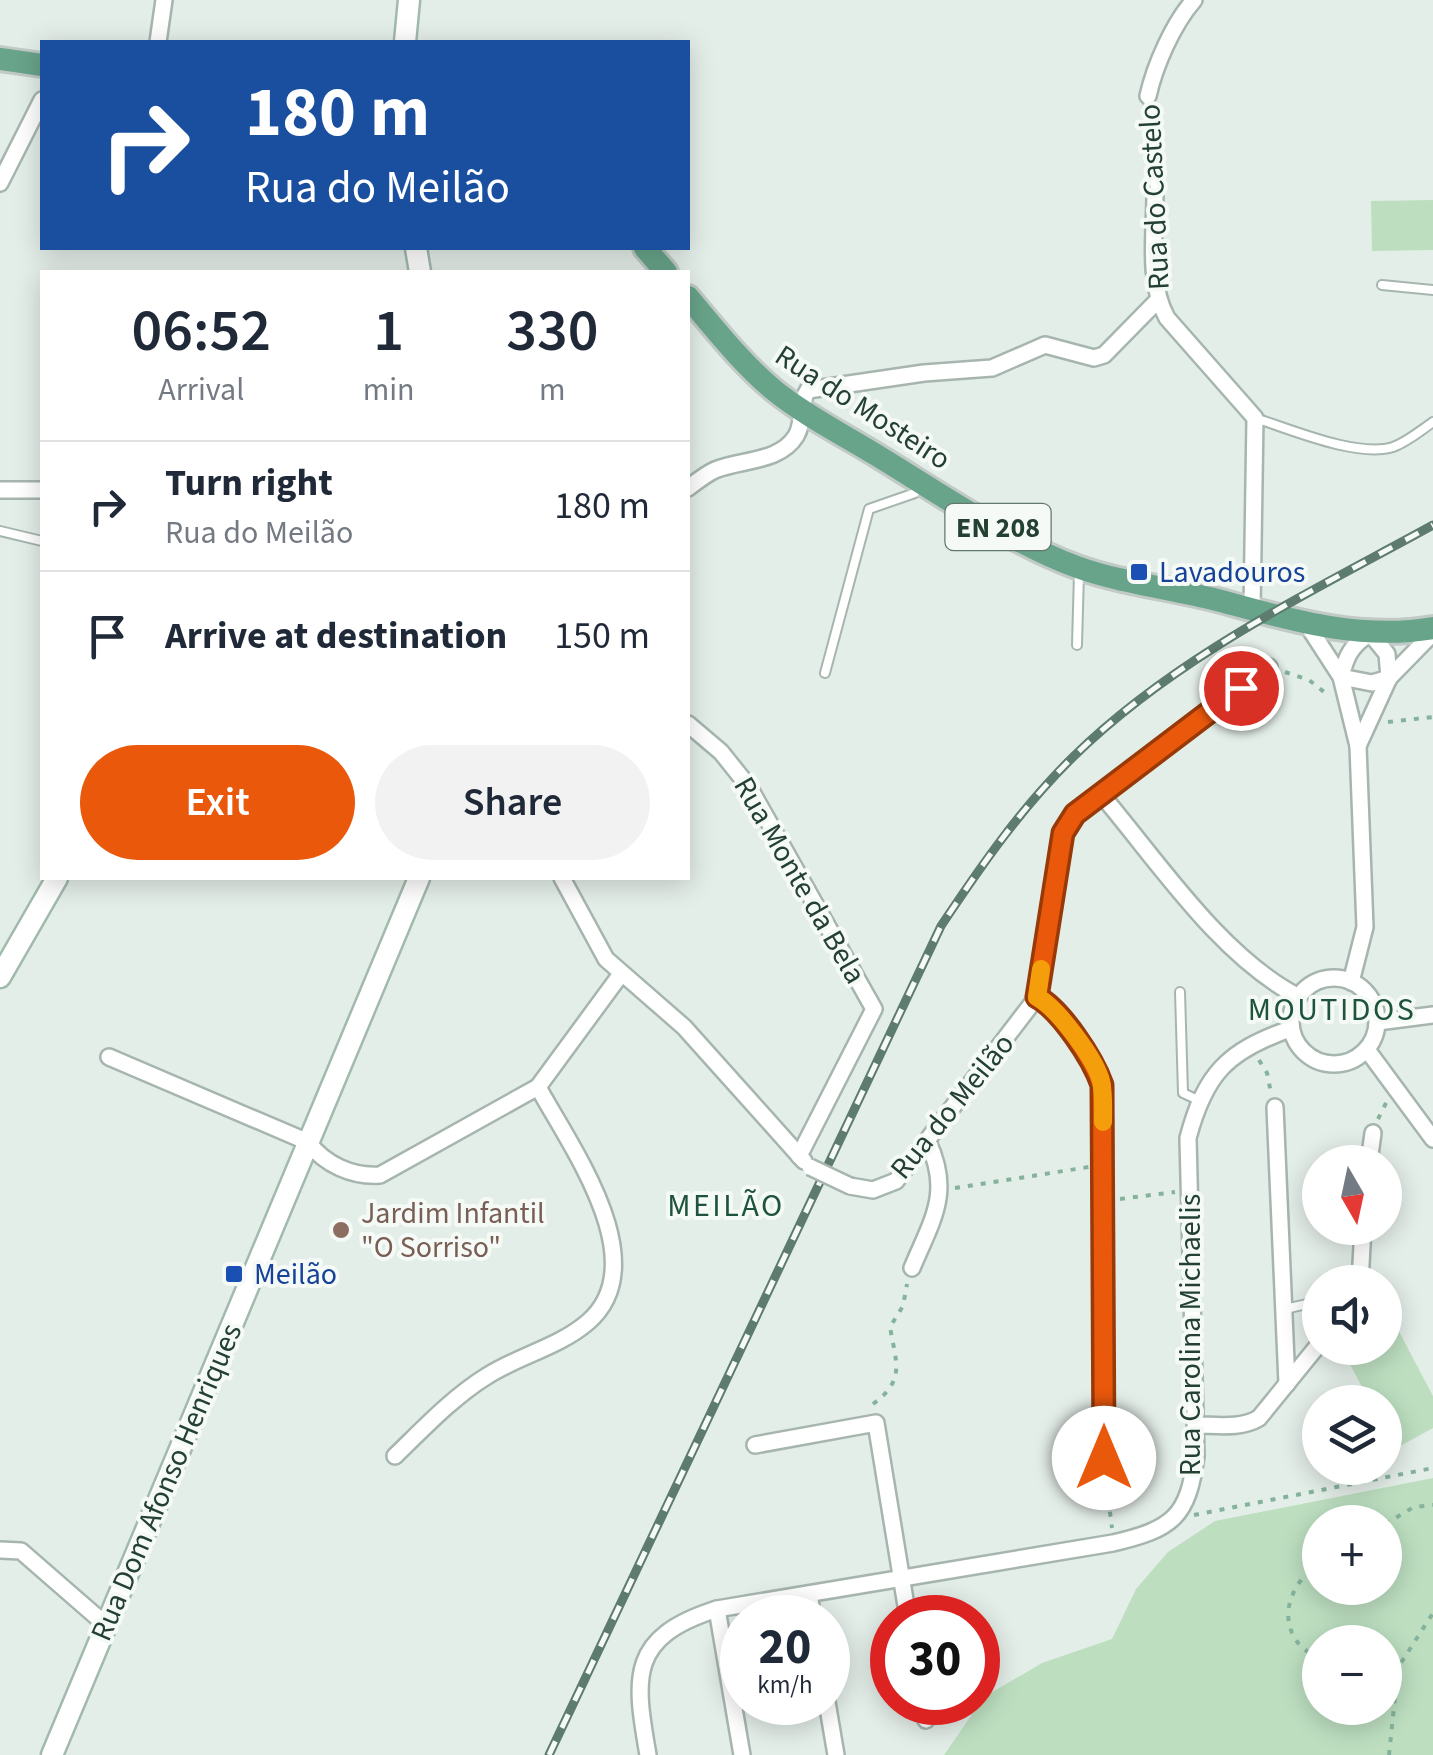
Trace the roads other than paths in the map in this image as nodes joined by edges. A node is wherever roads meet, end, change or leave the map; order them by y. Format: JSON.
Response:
{"nodes":[{"id":1,"x":164,"y":0,"type":"edge"},
{"id":2,"x":408,"y":0,"type":"edge"},
{"id":3,"x":1194,"y":0,"type":"edge"},
{"id":4,"x":158,"y":40,"type":"edge"},
{"id":5,"x":405,"y":40,"type":"edge"},
{"id":6,"x":0,"y":59,"type":"edge"},
{"id":7,"x":40,"y":65,"type":"edge"},
{"id":8,"x":1148,"y":96,"type":"joint"},
{"id":9,"x":40,"y":104,"type":"edge"},
{"id":10,"x":0,"y":183,"type":"edge"},
{"id":11,"x":1155,"y":194,"type":"joint"},
{"id":12,"x":647,"y":250,"type":"edge"},
{"id":13,"x":664,"y":270,"type":"edge"},
{"id":14,"x":1382,"y":285,"type":"dead end"},
{"id":15,"x":1433,"y":290,"type":"edge"},
{"id":16,"x":690,"y":299,"type":"edge"},
{"id":17,"x":1158,"y":299,"type":"junction"},
{"id":18,"x":801,"y":408,"type":"junction"},
{"id":19,"x":1254,"y":418,"type":"junction"},
{"id":20,"x":1433,"y":422,"type":"edge"},
{"id":21,"x":920,"y":482,"type":"junction"},
{"id":22,"x":690,"y":487,"type":"edge"},
{"id":23,"x":0,"y":490,"type":"edge"},
{"id":24,"x":40,"y":490,"type":"edge"},
{"id":25,"x":0,"y":532,"type":"edge"},
{"id":26,"x":40,"y":541,"type":"edge"},
{"id":27,"x":1079,"y":568,"type":"junction"},
{"id":28,"x":1252,"y":610,"type":"junction"},
{"id":29,"x":1306,"y":623,"type":"junction"},
{"id":30,"x":1433,"y":630,"type":"edge"},
{"id":31,"x":1370,"y":633,"type":"junction"},
{"id":32,"x":1077,"y":645,"type":"dead end"},
{"id":33,"x":1269,"y":667,"type":"road end"},
{"id":34,"x":825,"y":672,"type":"dead end"},
{"id":35,"x":1341,"y":678,"type":"junction"},
{"id":36,"x":1390,"y":678,"type":"junction"},
{"id":37,"x":1361,"y":721,"type":"junction"},
{"id":38,"x":690,"y":726,"type":"edge"},
{"id":39,"x":1100,"y":793,"type":"junction"},
{"id":40,"x":57,"y":880,"type":"edge"},
{"id":41,"x":418,"y":880,"type":"edge"},
{"id":42,"x":563,"y":880,"type":"edge"},
{"id":43,"x":621,"y":974,"type":"junction"},
{"id":44,"x":0,"y":977,"type":"edge"},
{"id":45,"x":1351,"y":982,"type":"junction"},
{"id":46,"x":1180,"y":992,"type":"dead end"},
{"id":47,"x":1298,"y":996,"type":"junction"},
{"id":48,"x":1037,"y":997,"type":"junction"},
{"id":49,"x":1433,"y":1015,"type":"edge"},
{"id":50,"x":1378,"y":1022,"type":"junction"},
{"id":51,"x":1290,"y":1029,"type":"junction"},
{"id":52,"x":1368,"y":1050,"type":"junction"},
{"id":53,"x":109,"y":1058,"type":"dead end"},
{"id":54,"x":538,"y":1087,"type":"junction"},
{"id":55,"x":1198,"y":1100,"type":"junction"},
{"id":56,"x":1275,"y":1107,"type":"road end"},
{"id":57,"x":1373,"y":1133,"type":"road end"},
{"id":58,"x":1433,"y":1138,"type":"edge"},
{"id":59,"x":308,"y":1142,"type":"junction"},
{"id":60,"x":928,"y":1142,"type":"junction"},
{"id":61,"x":1371,"y":1145,"type":"edge"},
{"id":62,"x":804,"y":1161,"type":"junction"},
{"id":63,"x":912,"y":1268,"type":"road end"},
{"id":64,"x":1302,"y":1305,"type":"edge"},
{"id":65,"x":1284,"y":1309,"type":"junction"},
{"id":66,"x":1302,"y":1365,"type":"edge"},
{"id":67,"x":1287,"y":1384,"type":"junction"},
{"id":68,"x":1196,"y":1425,"type":"junction"},
{"id":69,"x":754,"y":1444,"type":"dead end"},
{"id":70,"x":395,"y":1456,"type":"dead end"},
{"id":71,"x":1104,"y":1458,"type":"road end"},
{"id":72,"x":0,"y":1550,"type":"edge"},
{"id":73,"x":902,"y":1578,"type":"junction"},
{"id":74,"x":809,"y":1594,"type":"joint"},
{"id":75,"x":905,"y":1595,"type":"edge"},
{"id":76,"x":717,"y":1609,"type":"junction"},
{"id":77,"x":106,"y":1625,"type":"junction"},
{"id":78,"x":831,"y":1725,"type":"edge"},
{"id":79,"x":52,"y":1755,"type":"edge"},
{"id":80,"x":648,"y":1755,"type":"edge"},
{"id":81,"x":742,"y":1755,"type":"edge"},
{"id":82,"x":836,"y":1755,"type":"edge"}],
"edges":[{"from":1,"to":4,"type":"street"},
{"from":2,"to":5,"type":"main road"},
{"from":3,"to":8,"type":"street","name":"Rua do Castelo"},
{"from":6,"to":7,"type":"main road"},
{"from":8,"to":11,"type":"lane","name":"Rua do Castelo"},
{"from":9,"to":10,"type":"street"},
{"from":11,"to":17,"type":"street","name":"Rua do Castelo"},
{"from":12,"to":13,"type":"main road"},
{"from":14,"to":15,"type":"lane"},
{"from":16,"to":18,"type":"main road","name":"Rua do Mosteiro","number":"EN 208"},
{"from":17,"to":18,"type":"street"},
{"from":17,"to":19,"type":"street","name":"Rua do Castelo"},
{"from":18,"to":21,"type":"main road","name":"Rua do Mosteiro","number":"EN 208"},
{"from":18,"to":22,"type":"street"},
{"from":19,"to":20,"type":"lane"},
{"from":19,"to":28,"type":"street"},
{"from":21,"to":27,"type":"main road","name":"Rua do Mosteiro","number":"EN 208"},
{"from":21,"to":34,"type":"lane"},
{"from":23,"to":24,"type":"street"},
{"from":25,"to":26,"type":"lane"},
{"from":27,"to":28,"type":"main road","name":"Rua do Mosteiro","number":"EN 208"},
{"from":27,"to":32,"type":"lane"},
{"from":28,"to":29,"type":"main road","name":"Rua do Mosteiro","number":"EN 208"},
{"from":29,"to":31,"type":"main road","name":"Rua do Mosteiro","number":"EN 208"},
{"from":29,"to":35,"type":"street"},
{"from":30,"to":31,"type":"main road","name":"Rua do Mosteiro","number":"EN 208"},
{"from":30,"to":36,"type":"street"},
{"from":31,"to":35,"type":"street"},
{"from":31,"to":36,"type":"street"},
{"from":33,"to":39,"type":"street","name":"Rua do Meilão"},
{"from":35,"to":36,"type":"street"},
{"from":35,"to":37,"type":"street"},
{"from":36,"to":37,"type":"street"},
{"from":37,"to":45,"type":"street"},
{"from":38,"to":62,"type":"street","name":"Rua Monte da Bela"},
{"from":39,"to":47,"type":"street"},
{"from":39,"to":48,"type":"street","name":"Rua do Meilão"},
{"from":40,"to":44,"type":"main road"},
{"from":41,"to":59,"type":"main road","name":"Rua Dom Afonso Henriques"},
{"from":42,"to":43,"type":"street","name":"Rua do Meilão"},
{"from":43,"to":54,"type":"street"},
{"from":43,"to":62,"type":"street","name":"Rua do Meilão"},
{"from":45,"to":47,"type":"street"},
{"from":45,"to":50,"type":"street"},
{"from":46,"to":55,"type":"lane"},
{"from":47,"to":51,"type":"street"},
{"from":48,"to":60,"type":"street","name":"Rua do Meilão"},
{"from":48,"to":71,"type":"street"},
{"from":49,"to":50,"type":"street"},
{"from":50,"to":52,"type":"street"},
{"from":51,"to":52,"type":"street"},
{"from":51,"to":55,"type":"street","name":"Rua Carolina Michaelis"},
{"from":52,"to":58,"type":"street"},
{"from":53,"to":59,"type":"street"},
{"from":54,"to":59,"type":"street"},
{"from":54,"to":70,"type":"street"},
{"from":55,"to":68,"type":"street","name":"Rua Carolina Michaelis"},
{"from":56,"to":65,"type":"street"},
{"from":57,"to":61,"type":"street"},
{"from":59,"to":77,"type":"main road","name":"Rua Dom Afonso Henriques"},
{"from":60,"to":62,"type":"street","name":"Rua do Meilão","bridge":true},
{"from":60,"to":63,"type":"street"},
{"from":64,"to":65,"type":"lane"},
{"from":65,"to":67,"type":"street"},
{"from":66,"to":67,"type":"street"},
{"from":67,"to":68,"type":"street"},
{"from":68,"to":73,"type":"street","name":"Rua Carolina Michaelis"},
{"from":69,"to":73,"type":"street"},
{"from":72,"to":77,"type":"street"},
{"from":73,"to":74,"type":"street","name":"Rua Carolina Michaelis"},
{"from":73,"to":75,"type":"street"},
{"from":74,"to":76,"type":"street","name":"Rua Carolina Michaelis"},
{"from":76,"to":80,"type":"street","name":"Rua Carolina Michaelis"},
{"from":76,"to":81,"type":"street"},
{"from":77,"to":79,"type":"main road","name":"Rua Dom Afonso Henriques"},
{"from":78,"to":82,"type":"street"}]}
